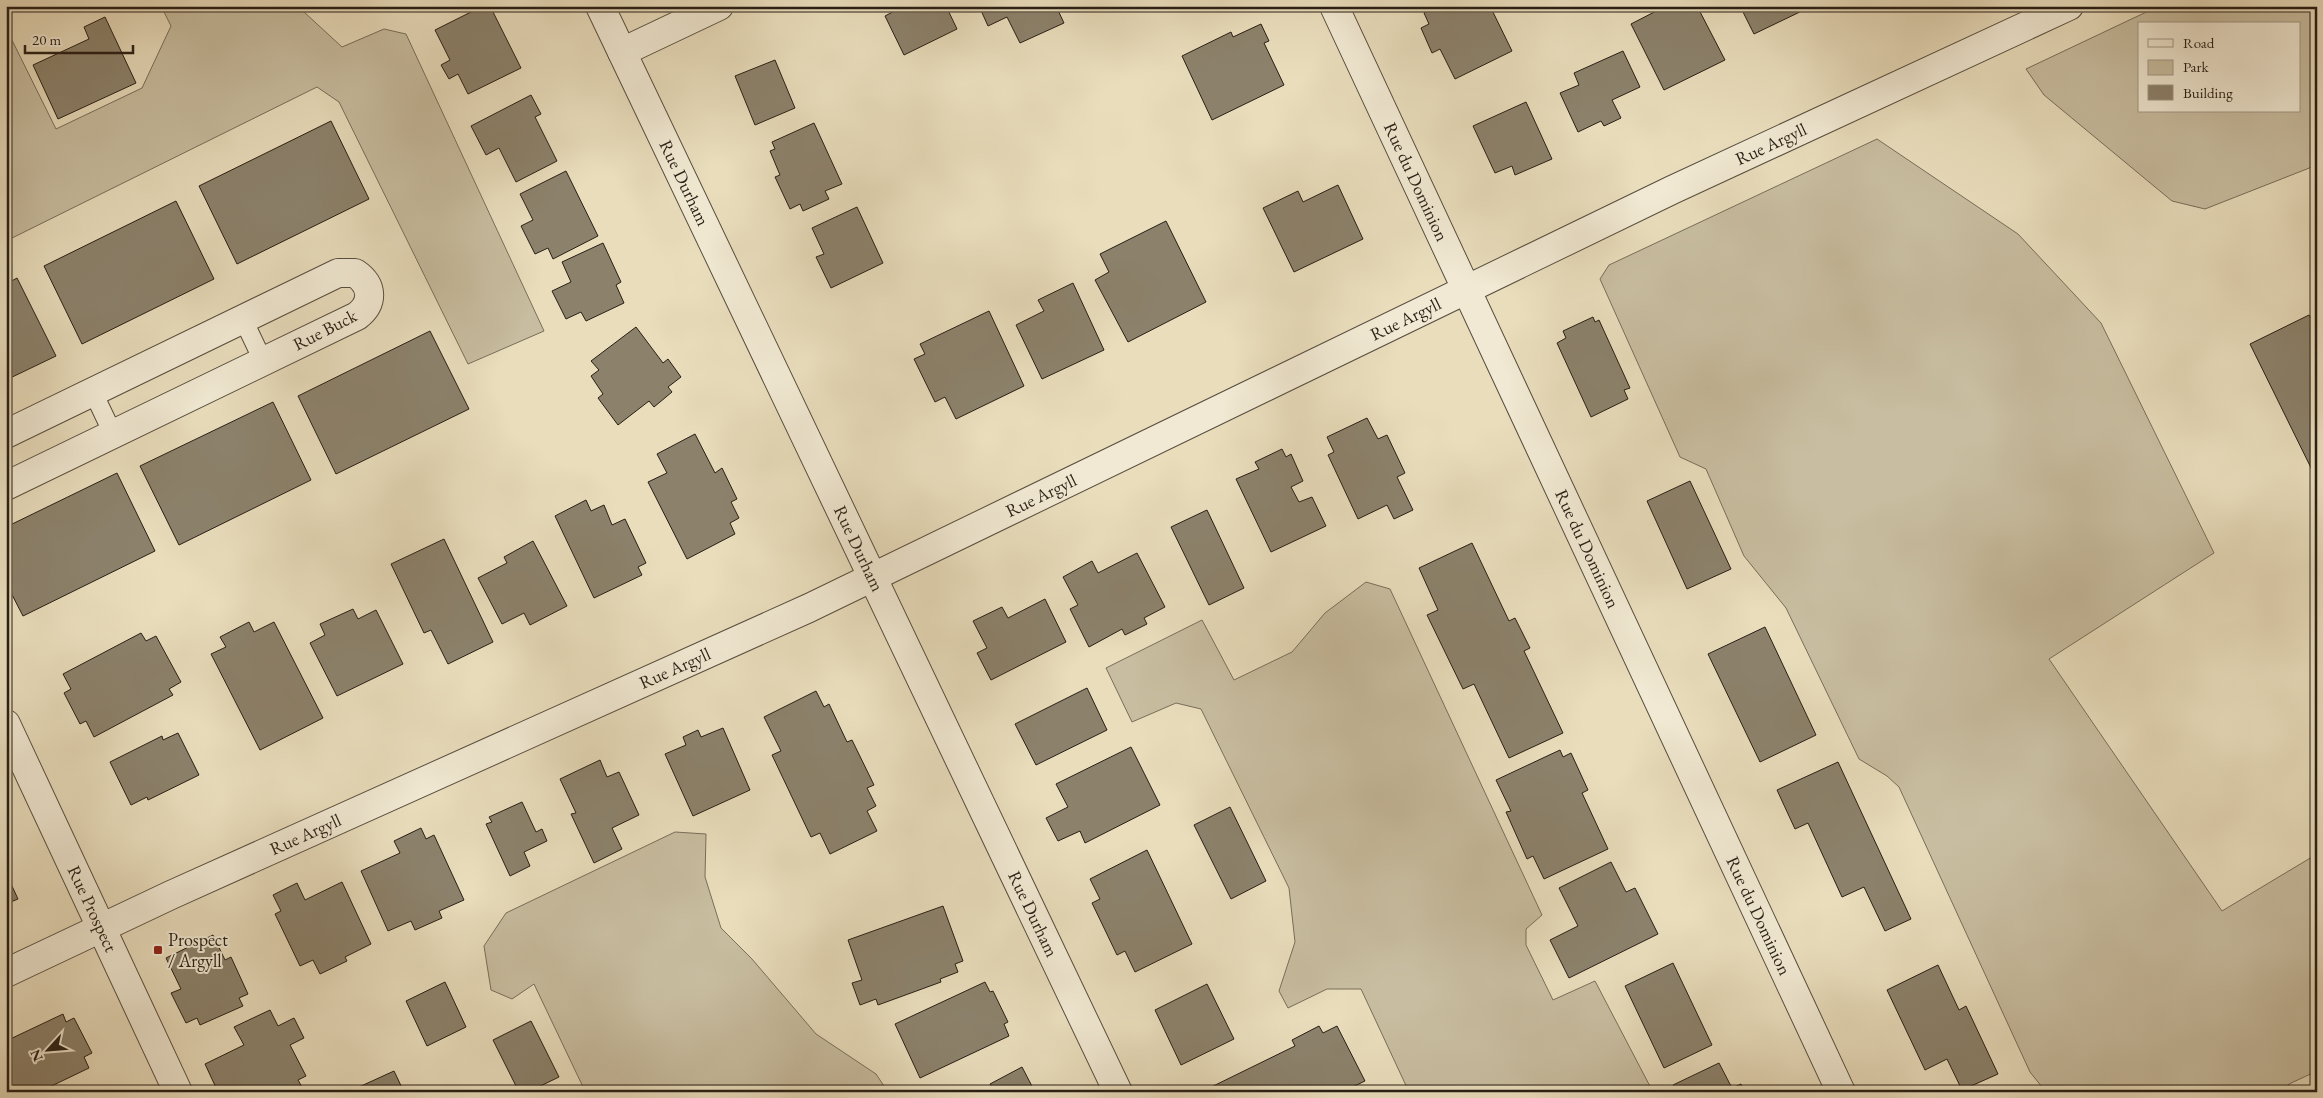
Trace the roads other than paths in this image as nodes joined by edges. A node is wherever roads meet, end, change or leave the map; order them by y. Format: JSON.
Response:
{"nodes":[{"id":1,"x":600,"y":6,"type":"edge"},
{"id":2,"x":719,"y":6,"type":"edge"},
{"id":3,"x":1334,"y":6,"type":"edge"},
{"id":4,"x":2069,"y":6,"type":"edge"},
{"id":5,"x":622,"y":52,"type":"junction"},
{"id":6,"x":1466,"y":291,"type":"junction"},
{"id":7,"x":243,"y":319,"type":"junction"},
{"id":8,"x":263,"y":361,"type":"junction"},
{"id":9,"x":93,"y":392,"type":"junction"},
{"id":10,"x":6,"y":434,"type":"edge"},
{"id":11,"x":113,"y":434,"type":"junction"},
{"id":12,"x":6,"y":486,"type":"edge"},
{"id":13,"x":872,"y":577,"type":"junction"},
{"id":14,"x":6,"y":724,"type":"edge"},
{"id":15,"x":101,"y":928,"type":"junction"},
{"id":16,"x":6,"y":973,"type":"edge"},
{"id":17,"x":178,"y":1092,"type":"edge"},
{"id":18,"x":1118,"y":1092,"type":"edge"},
{"id":19,"x":1840,"y":1092,"type":"edge"}],
"edges":[{"from":1,"to":5,"type":"street","name":"Rue Durham"},
{"from":2,"to":5,"type":"street"},
{"from":3,"to":6,"type":"street","name":"Rue du Dominion"},
{"from":4,"to":6,"type":"street","name":"Rue Argyll"},
{"from":5,"to":13,"type":"street","name":"Rue Durham"},
{"from":6,"to":13,"type":"street","name":"Rue Argyll"},
{"from":6,"to":19,"type":"street","name":"Rue du Dominion"},
{"from":7,"to":8,"type":"lane"},
{"from":7,"to":8,"type":"street","name":"Rue Buck"},
{"from":7,"to":9,"type":"street","name":"Rue Buck"},
{"from":8,"to":11,"type":"street","name":"Rue Buck"},
{"from":9,"to":10,"type":"street","name":"Rue Buck"},
{"from":9,"to":11,"type":"lane"},
{"from":11,"to":12,"type":"street","name":"Rue Buck"},
{"from":13,"to":15,"type":"street","name":"Rue Argyll"},
{"from":13,"to":18,"type":"street","name":"Rue Durham"},
{"from":14,"to":15,"type":"street","name":"Rue Prospect"},
{"from":15,"to":16,"type":"street","name":"Rue Argyll"},
{"from":15,"to":17,"type":"street","name":"Rue Prospect"}]}
